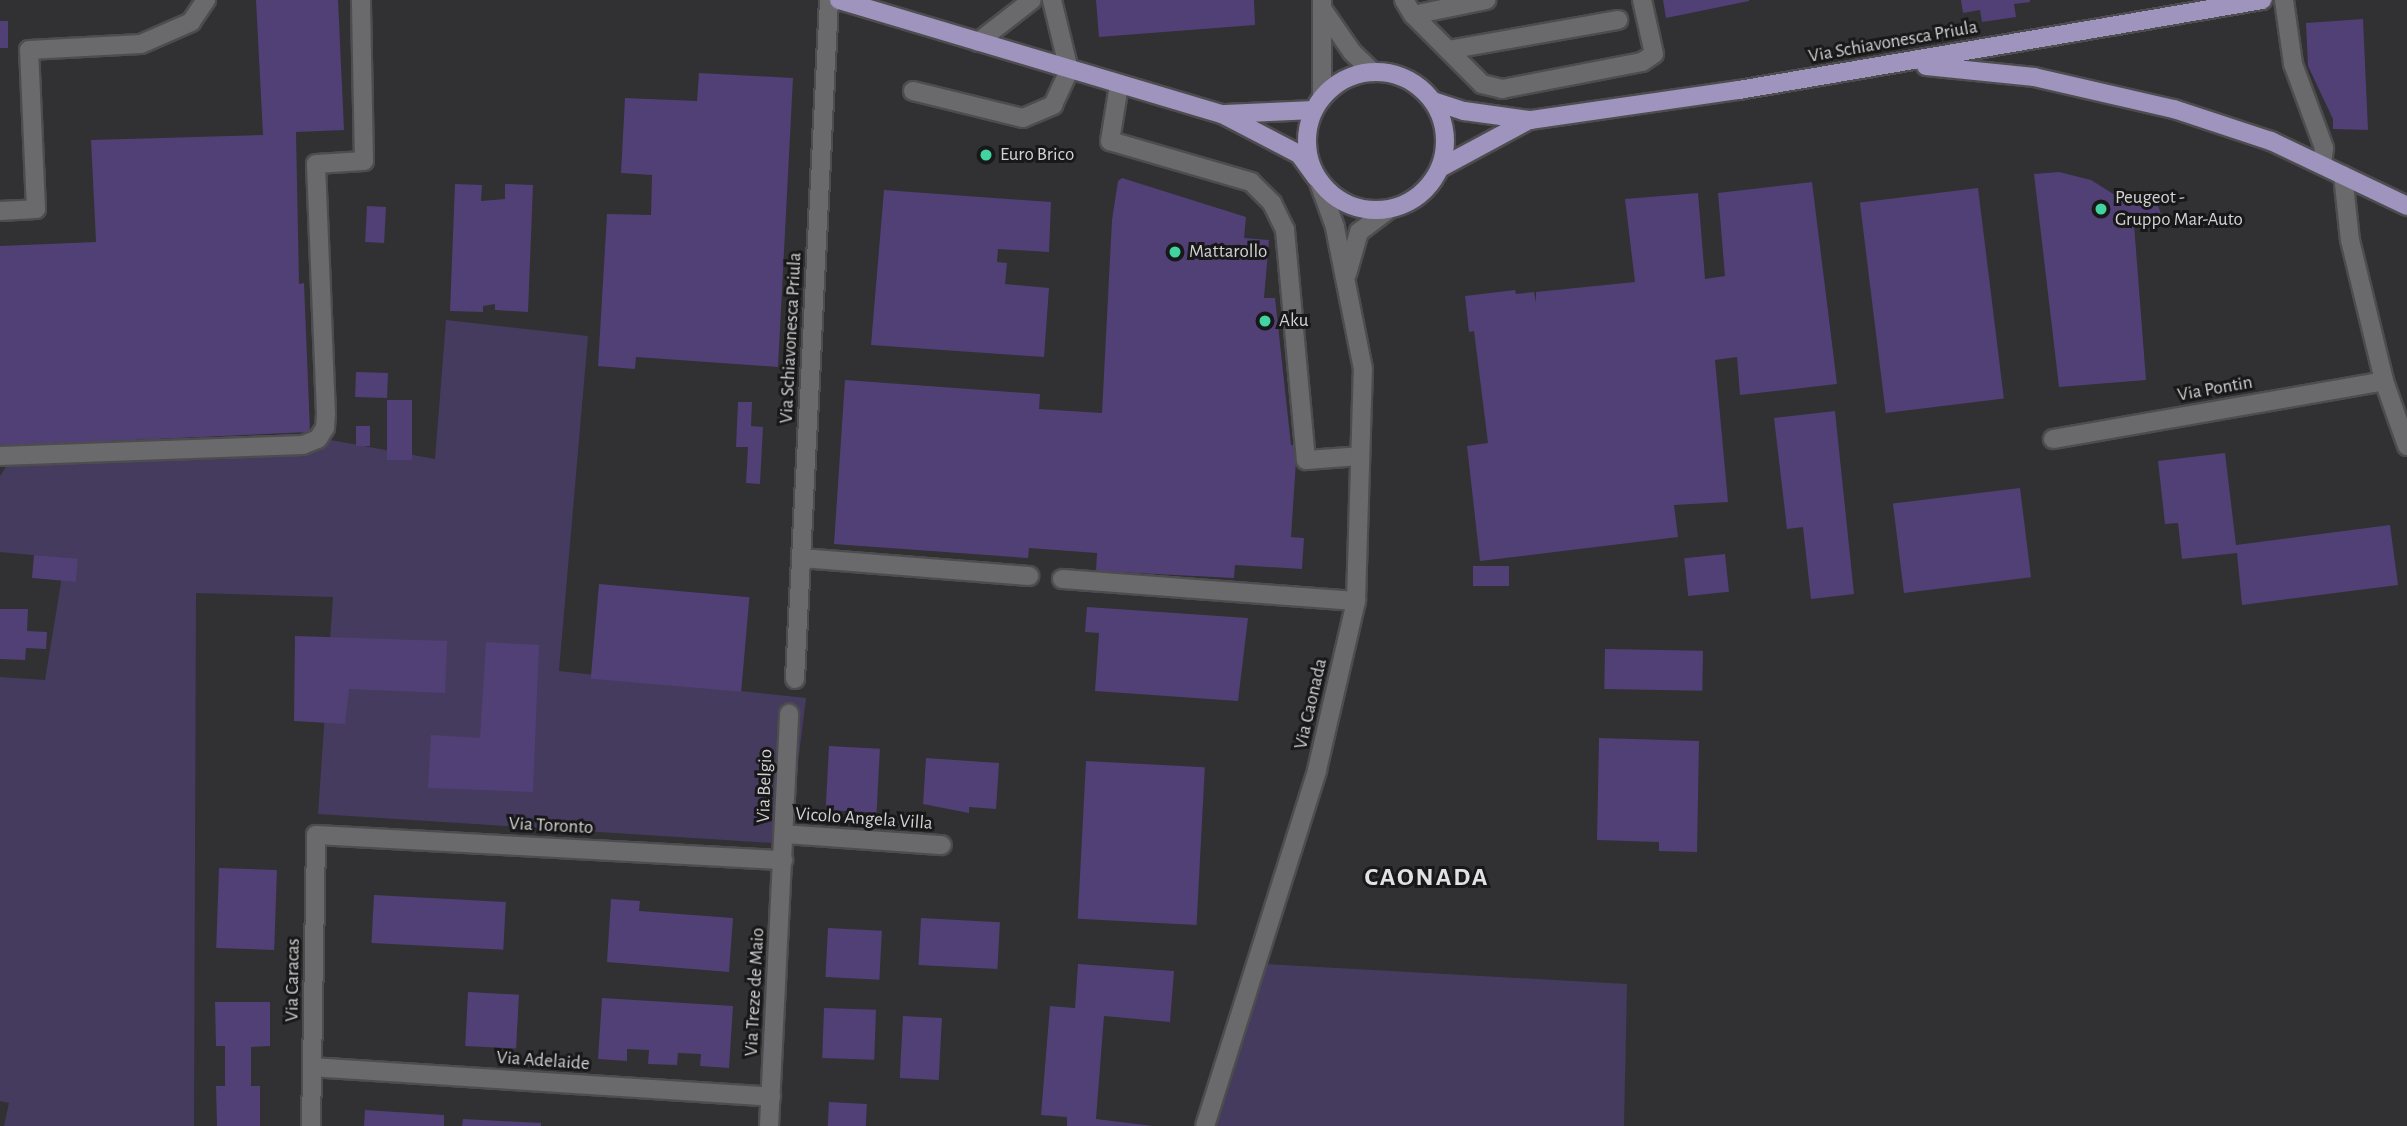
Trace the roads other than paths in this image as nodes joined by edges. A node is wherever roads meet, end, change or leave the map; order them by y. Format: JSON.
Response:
{"nodes":[{"id":1,"x":206,"y":0,"type":"edge"},
{"id":2,"x":361,"y":0,"type":"edge"},
{"id":3,"x":830,"y":0,"type":"edge"},
{"id":4,"x":839,"y":0,"type":"edge"},
{"id":5,"x":1032,"y":0,"type":"edge"},
{"id":6,"x":1052,"y":0,"type":"edge"},
{"id":7,"x":1486,"y":0,"type":"edge"},
{"id":8,"x":1642,"y":0,"type":"edge"},
{"id":9,"x":2260,"y":0,"type":"edge"},
{"id":10,"x":2284,"y":0,"type":"edge"},
{"id":11,"x":1322,"y":5,"type":"edge"},
{"id":12,"x":1408,"y":8,"type":"edge"},
{"id":13,"x":1618,"y":20,"type":"dead end"},
{"id":14,"x":978,"y":42,"type":"junction"},
{"id":15,"x":1448,"y":50,"type":"junction"},
{"id":16,"x":1884,"y":65,"type":"junction"},
{"id":17,"x":1069,"y":70,"type":"junction"},
{"id":18,"x":1373,"y":72,"type":"junction"},
{"id":19,"x":1119,"y":85,"type":"junction"},
{"id":20,"x":914,"y":90,"type":"dead end"},
{"id":21,"x":1433,"y":101,"type":"junction"},
{"id":22,"x":1318,"y":104,"type":"junction"},
{"id":23,"x":1222,"y":114,"type":"junction"},
{"id":24,"x":1530,"y":120,"type":"junction"},
{"id":25,"x":2322,"y":165,"type":"junction"},
{"id":26,"x":1440,"y":168,"type":"junction"},
{"id":27,"x":2343,"y":175,"type":"junction"},
{"id":28,"x":1317,"y":178,"type":"junction"},
{"id":29,"x":2407,"y":206,"type":"edge"},
{"id":30,"x":1389,"y":209,"type":"junction"},
{"id":31,"x":0,"y":211,"type":"edge"},
{"id":32,"x":1346,"y":277,"type":"junction"},
{"id":33,"x":2384,"y":381,"type":"junction"},
{"id":34,"x":2053,"y":439,"type":"dead end"},
{"id":35,"x":2407,"y":446,"type":"edge"},
{"id":36,"x":0,"y":456,"type":"edge"},
{"id":37,"x":1360,"y":456,"type":"junction"},
{"id":38,"x":801,"y":558,"type":"junction"},
{"id":39,"x":1029,"y":576,"type":"dead end"},
{"id":40,"x":1062,"y":579,"type":"dead end"},
{"id":41,"x":1356,"y":601,"type":"junction"},
{"id":42,"x":795,"y":678,"type":"dead end"},
{"id":43,"x":789,"y":713,"type":"dead end"},
{"id":44,"x":784,"y":834,"type":"junction"},
{"id":45,"x":316,"y":835,"type":"joint"},
{"id":46,"x":942,"y":845,"type":"dead end"},
{"id":47,"x":783,"y":860,"type":"junction"},
{"id":48,"x":312,"y":1067,"type":"junction"},
{"id":49,"x":771,"y":1097,"type":"junction"},
{"id":50,"x":311,"y":1126,"type":"edge"},
{"id":51,"x":769,"y":1126,"type":"edge"},
{"id":52,"x":1205,"y":1126,"type":"edge"}],
"edges":[{"from":1,"to":31,"type":"street"},
{"from":2,"to":36,"type":"street"},
{"from":3,"to":38,"type":"street","name":"Via Schiavonesca Priula"},
{"from":4,"to":14,"type":"main road"},
{"from":5,"to":14,"type":"street"},
{"from":6,"to":17,"type":"street"},
{"from":7,"to":12,"type":"street"},
{"from":8,"to":15,"type":"street"},
{"from":9,"to":16,"type":"main road","name":"Via Schiavonesca Priula"},
{"from":10,"to":25,"type":"street"},
{"from":11,"to":18,"type":"street"},
{"from":11,"to":22,"type":"street"},
{"from":12,"to":15,"type":"street"},
{"from":13,"to":15,"type":"street"},
{"from":14,"to":17,"type":"main road"},
{"from":16,"to":24,"type":"main road","name":"Via Schiavonesca Priula"},
{"from":16,"to":25,"type":"main road"},
{"from":17,"to":19,"type":"main road"},
{"from":17,"to":20,"type":"street"},
{"from":18,"to":21,"type":"main road"},
{"from":18,"to":22,"type":"main road"},
{"from":19,"to":23,"type":"main road"},
{"from":19,"to":37,"type":"street"},
{"from":21,"to":24,"type":"main road","name":"Via Schiavonesca Priula"},
{"from":21,"to":26,"type":"main road"},
{"from":22,"to":23,"type":"main road"},
{"from":22,"to":28,"type":"main road"},
{"from":23,"to":28,"type":"main road"},
{"from":24,"to":26,"type":"main road","name":"Via Schiavonesca Priula"},
{"from":25,"to":27,"type":"main road"},
{"from":26,"to":30,"type":"main road"},
{"from":27,"to":29,"type":"main road"},
{"from":27,"to":33,"type":"street"},
{"from":28,"to":30,"type":"main road"},
{"from":28,"to":32,"type":"street","name":"Via Caonada"},
{"from":30,"to":32,"type":"street","name":"Via Caonada"},
{"from":32,"to":37,"type":"street","name":"Via Caonada"},
{"from":33,"to":34,"type":"street","name":"Via Pontin"},
{"from":33,"to":35,"type":"street"},
{"from":37,"to":41,"type":"street","name":"Via Caonada"},
{"from":38,"to":39,"type":"street"},
{"from":38,"to":42,"type":"street","name":"Via Schiavonesca Priula"},
{"from":40,"to":41,"type":"street"},
{"from":41,"to":52,"type":"street","name":"Via Caonada"},
{"from":43,"to":44,"type":"street","name":"Via Belgio"},
{"from":44,"to":46,"type":"street","name":"Vicolo Angela Villa"},
{"from":44,"to":47,"type":"street","name":"Via Belgio"},
{"from":45,"to":47,"type":"street","name":"Via Toronto"},
{"from":45,"to":48,"type":"street","name":"Via Caracas"},
{"from":47,"to":49,"type":"street","name":"Via Treze de Maio"},
{"from":48,"to":49,"type":"street","name":"Via Adelaide"},
{"from":48,"to":50,"type":"street","name":"Via Caracas"},
{"from":49,"to":51,"type":"street","name":"Via Treze de Maio"}]}
